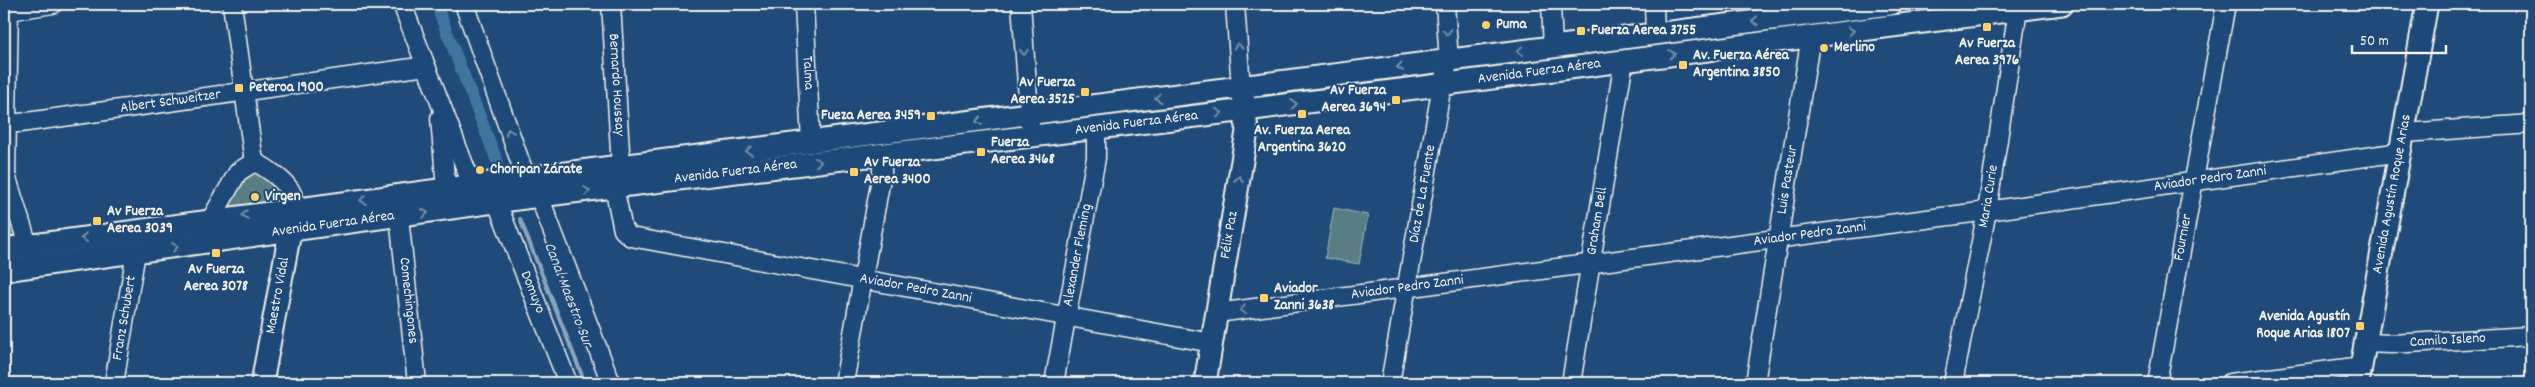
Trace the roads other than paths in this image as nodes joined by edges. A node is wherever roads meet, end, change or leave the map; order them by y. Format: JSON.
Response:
{"nodes":[{"id":1,"x":53,"y":4,"type":"edge"},
{"id":2,"x":232,"y":4,"type":"edge"},
{"id":3,"x":402,"y":4,"type":"edge"},
{"id":4,"x":464,"y":4,"type":"edge"},
{"id":5,"x":612,"y":4,"type":"edge"},
{"id":6,"x":804,"y":4,"type":"edge"},
{"id":7,"x":1021,"y":4,"type":"edge"},
{"id":8,"x":1235,"y":4,"type":"edge"},
{"id":9,"x":1445,"y":4,"type":"edge"},
{"id":10,"x":1551,"y":4,"type":"edge"},
{"id":11,"x":1654,"y":4,"type":"edge"},
{"id":12,"x":1890,"y":4,"type":"edge"},
{"id":13,"x":2062,"y":4,"type":"edge"},
{"id":14,"x":2226,"y":4,"type":"edge"},
{"id":15,"x":2427,"y":4,"type":"edge"},
{"id":16,"x":1867,"y":5,"type":"edge"},
{"id":17,"x":9,"y":7,"type":"edge"},
{"id":18,"x":2018,"y":10,"type":"junction"},
{"id":19,"x":6,"y":29,"type":"edge"},
{"id":20,"x":1656,"y":34,"type":"junction"},
{"id":21,"x":1811,"y":36,"type":"junction"},
{"id":22,"x":1553,"y":47,"type":"junction"},
{"id":23,"x":1448,"y":60,"type":"junction"},
{"id":24,"x":1624,"y":60,"type":"junction"},
{"id":25,"x":426,"y":66,"type":"junction"},
{"id":26,"x":1442,"y":85,"type":"junction"},
{"id":27,"x":1241,"y":88,"type":"junction"},
{"id":28,"x":244,"y":92,"type":"junction"},
{"id":29,"x":438,"y":97,"type":"junction"},
{"id":30,"x":1246,"y":110,"type":"junction"},
{"id":31,"x":1028,"y":115,"type":"junction"},
{"id":32,"x":5,"y":123,"type":"edge"},
{"id":33,"x":2531,"y":124,"type":"edge"},
{"id":34,"x":1096,"y":127,"type":"junction"},
{"id":35,"x":1032,"y":135,"type":"junction"},
{"id":36,"x":2403,"y":142,"type":"junction"},
{"id":37,"x":811,"y":143,"type":"junction"},
{"id":38,"x":882,"y":154,"type":"junction"},
{"id":39,"x":254,"y":162,"type":"junction"},
{"id":40,"x":620,"y":167,"type":"junction"},
{"id":41,"x":526,"y":178,"type":"junction"},
{"id":42,"x":2194,"y":180,"type":"junction"},
{"id":43,"x":5,"y":182,"type":"edge"},
{"id":44,"x":472,"y":185,"type":"junction"},
{"id":45,"x":614,"y":187,"type":"junction"},
{"id":46,"x":446,"y":189,"type":"junction"},
{"id":47,"x":539,"y":196,"type":"junction"},
{"id":48,"x":496,"y":203,"type":"junction"},
{"id":49,"x":294,"y":209,"type":"junction"},
{"id":50,"x":1986,"y":211,"type":"junction"},
{"id":51,"x":399,"y":217,"type":"junction"},
{"id":52,"x":211,"y":219,"type":"junction"},
{"id":53,"x":290,"y":232,"type":"junction"},
{"id":54,"x":1780,"y":238,"type":"junction"},
{"id":55,"x":30,"y":245,"type":"junction"},
{"id":56,"x":4,"y":249,"type":"edge"},
{"id":57,"x":136,"y":252,"type":"junction"},
{"id":58,"x":40,"y":264,"type":"junction"},
{"id":59,"x":1590,"y":264,"type":"junction"},
{"id":60,"x":4,"y":270,"type":"edge"},
{"id":61,"x":863,"y":281,"type":"junction"},
{"id":62,"x":1407,"y":289,"type":"junction"},
{"id":63,"x":1217,"y":313,"type":"junction"},
{"id":64,"x":1066,"y":317,"type":"junction"},
{"id":65,"x":2531,"y":336,"type":"edge"},
{"id":66,"x":1212,"y":343,"type":"junction"},
{"id":67,"x":2366,"y":343,"type":"junction"},
{"id":68,"x":2360,"y":375,"type":"edge"},
{"id":69,"x":114,"y":383,"type":"edge"},
{"id":70,"x":262,"y":383,"type":"edge"},
{"id":71,"x":417,"y":383,"type":"edge"},
{"id":72,"x":568,"y":383,"type":"edge"},
{"id":73,"x":611,"y":383,"type":"edge"},
{"id":74,"x":844,"y":383,"type":"edge"},
{"id":75,"x":1054,"y":383,"type":"edge"},
{"id":76,"x":1205,"y":383,"type":"edge"},
{"id":77,"x":1390,"y":383,"type":"edge"},
{"id":78,"x":1571,"y":383,"type":"edge"},
{"id":79,"x":1755,"y":383,"type":"edge"},
{"id":80,"x":1953,"y":383,"type":"edge"},
{"id":81,"x":2157,"y":383,"type":"edge"},
{"id":82,"x":2230,"y":383,"type":"edge"}],
"edges":[{"from":1,"to":17,"type":"street"},
{"from":2,"to":28,"type":"street"},
{"from":3,"to":25,"type":"street"},
{"from":41,"to":4,"type":"street","one_way":true},
{"from":5,"to":40,"type":"street","name":"Bernardo Houssay"},
{"from":6,"to":37,"type":"street","name":"Talma"},
{"from":7,"to":31,"type":"street","one_way":true},
{"from":27,"to":8,"type":"street","one_way":true},
{"from":9,"to":23,"type":"street","name":"Díaz de La Fuente","one_way":true},
{"from":10,"to":22,"type":"street"},
{"from":11,"to":20,"type":"street"},
{"from":12,"to":16,"type":"main road","name":"Avenida Fuerza Aérea"},
{"from":13,"to":18,"type":"main road","name":"Avenida Fuerza Aérea"},
{"from":14,"to":42,"type":"street","name":"Fournier"},
{"from":15,"to":36,"type":"main road","name":"Avenida Agustín Roque Arias"},
{"from":16,"to":20,"type":"main road","name":"Avenida Fuerza Aérea","one_way":true},
{"from":17,"to":19,"type":"street"},
{"from":21,"to":18,"type":"main road","name":"Avenida Fuerza Aérea","one_way":true},
{"from":18,"to":50,"type":"street","name":"Maria Curie"},
{"from":19,"to":32,"type":"street"},
{"from":20,"to":22,"type":"main road","name":"Avenida Fuerza Aérea"},
{"from":24,"to":21,"type":"main road","name":"Avenida Fuerza Aérea","one_way":true},
{"from":21,"to":54,"type":"street","name":"Luis Pasteur"},
{"from":22,"to":23,"type":"main road","name":"Avenida Fuerza Aérea","one_way":true},
{"from":23,"to":26,"type":"street","name":"Díaz de La Fuente"},
{"from":23,"to":27,"type":"main road","name":"Avenida Fuerza Aérea","one_way":true},
{"from":24,"to":26,"type":"main road","name":"Avenida Fuerza Aérea"},
{"from":24,"to":59,"type":"street","name":"Graham Bell"},
{"from":25,"to":28,"type":"street","name":"Albert Schweitzer"},
{"from":25,"to":29,"type":"street"},
{"from":30,"to":26,"type":"main road","name":"Avenida Fuerza Aérea","one_way":true},
{"from":26,"to":62,"type":"street","name":"Díaz de La Fuente"},
{"from":27,"to":30,"type":"main road","name":"Félix Paz"},
{"from":27,"to":31,"type":"main road","name":"Avenida Fuerza Aérea","one_way":true},
{"from":28,"to":32,"type":"street","name":"Albert Schweitzer"},
{"from":28,"to":39,"type":"street"},
{"from":29,"to":44,"type":"street"},
{"from":29,"to":46,"type":"street"},
{"from":34,"to":30,"type":"main road","name":"Avenida Fuerza Aérea","one_way":true},
{"from":63,"to":30,"type":"main road","name":"Félix Paz","one_way":true},
{"from":31,"to":35,"type":"street"},
{"from":31,"to":37,"type":"main road","name":"Avenida Fuerza Aérea","one_way":true},
{"from":32,"to":43,"type":"street"},
{"from":33,"to":36,"type":"street","name":"Aviador Pedro Zanni"},
{"from":34,"to":35,"type":"main road","name":"Avenida Fuerza Aérea"},
{"from":34,"to":64,"type":"street","name":"Alexander Fleming"},
{"from":35,"to":38,"type":"main road","name":"Avenida Fuerza Aérea"},
{"from":36,"to":42,"type":"street","name":"Aviador Pedro Zanni"},
{"from":36,"to":67,"type":"main road","name":"Avenida Agustín Roque Arias"},
{"from":37,"to":40,"type":"main road","name":"Avenida Fuerza Aérea","one_way":true},
{"from":45,"to":38,"type":"main road","name":"Avenida Fuerza Aérea","one_way":true},
{"from":38,"to":61,"type":"street"},
{"from":39,"to":49,"type":"street"},
{"from":39,"to":52,"type":"street"},
{"from":40,"to":41,"type":"main road","name":"Avenida Fuerza Aérea"},
{"from":41,"to":44,"type":"main road","name":"Avenida Fuerza Aérea"},
{"from":41,"to":48,"type":"main road"},
{"from":42,"to":50,"type":"street","name":"Aviador Pedro Zanni"},
{"from":42,"to":81,"type":"street","name":"Fournier"},
{"from":43,"to":55,"type":"street"},
{"from":44,"to":46,"type":"main road","name":"Avenida Fuerza Aérea"},
{"from":47,"to":45,"type":"main road","name":"Avenida Fuerza Aérea","one_way":true},
{"from":45,"to":61,"type":"street","name":"Aviador Pedro Zanni"},
{"from":46,"to":49,"type":"main road","name":"Avenida Fuerza Aérea","one_way":true},
{"from":47,"to":48,"type":"main road","name":"Avenida Fuerza Aérea"},
{"from":47,"to":73,"type":"street"},
{"from":51,"to":48,"type":"main road","name":"Avenida Fuerza Aérea","one_way":true},
{"from":48,"to":72,"type":"street","name":"Domuyo"},
{"from":49,"to":52,"type":"main road","name":"Avenida Fuerza Aérea","one_way":true},
{"from":49,"to":53,"type":"street","name":"Maestro Vidal"},
{"from":50,"to":54,"type":"street","name":"Aviador Pedro Zanni"},
{"from":50,"to":80,"type":"street","name":"Maria Curie"},
{"from":51,"to":53,"type":"main road","name":"Avenida Fuerza Aérea"},
{"from":51,"to":71,"type":"street","name":"Comechingones"},
{"from":52,"to":55,"type":"main road","name":"Avenida Fuerza Aérea","one_way":true},
{"from":57,"to":53,"type":"main road","name":"Avenida Fuerza Aérea","one_way":true},
{"from":53,"to":70,"type":"main road","name":"Maestro Vidal"},
{"from":54,"to":59,"type":"street","name":"Aviador Pedro Zanni"},
{"from":54,"to":79,"type":"street","name":"Luis Pasteur"},
{"from":55,"to":56,"type":"main road","name":"Avenida Fuerza Aérea"},
{"from":55,"to":58,"type":"street"},
{"from":57,"to":58,"type":"main road","name":"Avenida Fuerza Aérea"},
{"from":57,"to":69,"type":"street","name":"Franz Schubert"},
{"from":58,"to":60,"type":"main road","name":"Avenida Fuerza Aérea"},
{"from":59,"to":62,"type":"street","name":"Aviador Pedro Zanni"},
{"from":59,"to":78,"type":"street","name":"Graham Bell"},
{"from":61,"to":64,"type":"street","name":"Aviador Pedro Zanni"},
{"from":61,"to":74,"type":"street"},
{"from":62,"to":63,"type":"street","name":"Aviador Pedro Zanni","one_way":true},
{"from":62,"to":77,"type":"street","name":"Díaz de La Fuente"},
{"from":63,"to":66,"type":"main road","name":"Félix Paz"},
{"from":64,"to":66,"type":"street","name":"Aviador Pedro Zanni"},
{"from":64,"to":75,"type":"street","name":"Alexander Fleming"},
{"from":65,"to":67,"type":"street","name":"Camilo Isleño"},
{"from":66,"to":76,"type":"main road","name":"Félix Paz"},
{"from":67,"to":68,"type":"main road","name":"Avenida Agustín Roque Arias"},
{"from":68,"to":82,"type":"street"}]}
